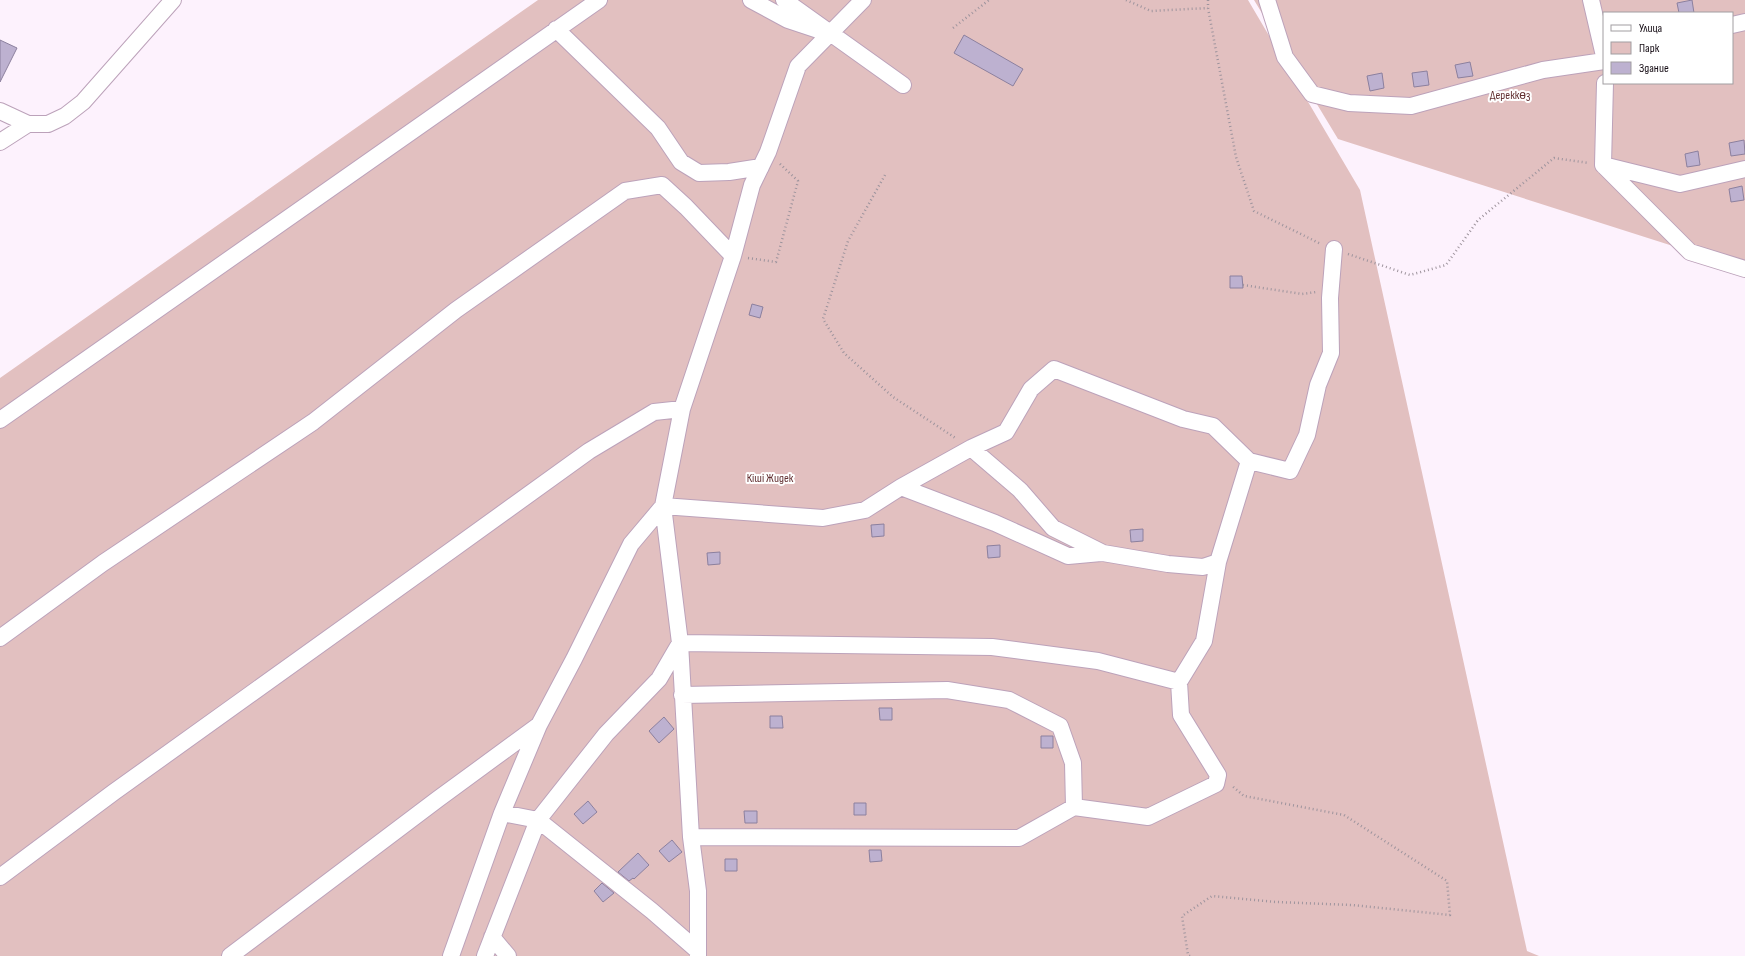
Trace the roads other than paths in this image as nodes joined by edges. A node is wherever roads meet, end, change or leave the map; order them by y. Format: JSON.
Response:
{"nodes":[{"id":1,"x":172,"y":0,"type":"edge"},
{"id":2,"x":599,"y":0,"type":"edge"},
{"id":3,"x":750,"y":0,"type":"edge"},
{"id":4,"x":784,"y":0,"type":"edge"},
{"id":5,"x":863,"y":0,"type":"edge"},
{"id":6,"x":1267,"y":0,"type":"edge"},
{"id":7,"x":1591,"y":0,"type":"edge"},
{"id":8,"x":1745,"y":22,"type":"edge"},
{"id":9,"x":1733,"y":25,"type":"edge"},
{"id":10,"x":556,"y":29,"type":"junction"},
{"id":11,"x":831,"y":34,"type":"junction"},
{"id":12,"x":1603,"y":52,"type":"edge"},
{"id":13,"x":1603,"y":61,"type":"edge"},
{"id":14,"x":1605,"y":84,"type":"edge"},
{"id":15,"x":903,"y":85,"type":"dead end"},
{"id":16,"x":0,"y":110,"type":"edge"},
{"id":17,"x":28,"y":124,"type":"junction"},
{"id":18,"x":0,"y":142,"type":"edge"},
{"id":19,"x":1603,"y":165,"type":"junction"},
{"id":20,"x":761,"y":167,"type":"junction"},
{"id":21,"x":1745,"y":169,"type":"edge"},
{"id":22,"x":1334,"y":249,"type":"road end"},
{"id":23,"x":733,"y":256,"type":"junction"},
{"id":24,"x":1745,"y":269,"type":"edge"},
{"id":25,"x":682,"y":409,"type":"junction"},
{"id":26,"x":0,"y":420,"type":"edge"},
{"id":27,"x":971,"y":448,"type":"junction"},
{"id":28,"x":1249,"y":462,"type":"junction"},
{"id":29,"x":901,"y":487,"type":"junction"},
{"id":30,"x":663,"y":506,"type":"junction"},
{"id":31,"x":1103,"y":553,"type":"junction"},
{"id":32,"x":1218,"y":562,"type":"junction"},
{"id":33,"x":0,"y":638,"type":"edge"},
{"id":34,"x":680,"y":643,"type":"junction"},
{"id":35,"x":1179,"y":682,"type":"junction"},
{"id":36,"x":682,"y":695,"type":"junction"},
{"id":37,"x":539,"y":725,"type":"junction"},
{"id":38,"x":1074,"y":807,"type":"junction"},
{"id":39,"x":502,"y":813,"type":"junction"},
{"id":40,"x":538,"y":820,"type":"junction"},
{"id":41,"x":691,"y":837,"type":"junction"},
{"id":42,"x":0,"y":877,"type":"edge"},
{"id":43,"x":492,"y":937,"type":"junction"},
{"id":44,"x":698,"y":954,"type":"edge"},
{"id":45,"x":230,"y":956,"type":"edge"},
{"id":46,"x":451,"y":956,"type":"edge"},
{"id":47,"x":485,"y":956,"type":"edge"},
{"id":48,"x":508,"y":956,"type":"edge"}],
"edges":[{"from":1,"to":17,"type":"street"},
{"from":2,"to":10,"type":"street"},
{"from":3,"to":11,"type":"street"},
{"from":4,"to":11,"type":"street"},
{"from":5,"to":11,"type":"street"},
{"from":6,"to":13,"type":"street"},
{"from":7,"to":12,"type":"street"},
{"from":8,"to":9,"type":"street"},
{"from":10,"to":20,"type":"street"},
{"from":10,"to":26,"type":"street"},
{"from":11,"to":15,"type":"street"},
{"from":11,"to":20,"type":"street"},
{"from":14,"to":19,"type":"street"},
{"from":16,"to":17,"type":"street"},
{"from":17,"to":18,"type":"street"},
{"from":19,"to":21,"type":"street"},
{"from":19,"to":24,"type":"street"},
{"from":20,"to":23,"type":"street"},
{"from":22,"to":28,"type":"street"},
{"from":23,"to":25,"type":"street"},
{"from":23,"to":33,"type":"street"},
{"from":25,"to":30,"type":"street"},
{"from":25,"to":42,"type":"street"},
{"from":27,"to":28,"type":"street"},
{"from":27,"to":29,"type":"street"},
{"from":27,"to":31,"type":"street"},
{"from":28,"to":32,"type":"street"},
{"from":29,"to":30,"type":"street"},
{"from":29,"to":31,"type":"street"},
{"from":30,"to":34,"type":"street"},
{"from":30,"to":37,"type":"street"},
{"from":31,"to":32,"type":"street"},
{"from":32,"to":35,"type":"street"},
{"from":34,"to":35,"type":"street"},
{"from":34,"to":36,"type":"street"},
{"from":34,"to":40,"type":"street"},
{"from":35,"to":38,"type":"street"},
{"from":36,"to":38,"type":"street"},
{"from":36,"to":41,"type":"street"},
{"from":37,"to":39,"type":"street"},
{"from":37,"to":45,"type":"street"},
{"from":38,"to":41,"type":"street"},
{"from":39,"to":40,"type":"street"},
{"from":39,"to":46,"type":"street"},
{"from":40,"to":43,"type":"street"},
{"from":40,"to":44,"type":"street"},
{"from":41,"to":44,"type":"street"},
{"from":43,"to":47,"type":"street"},
{"from":43,"to":48,"type":"street"}]}
